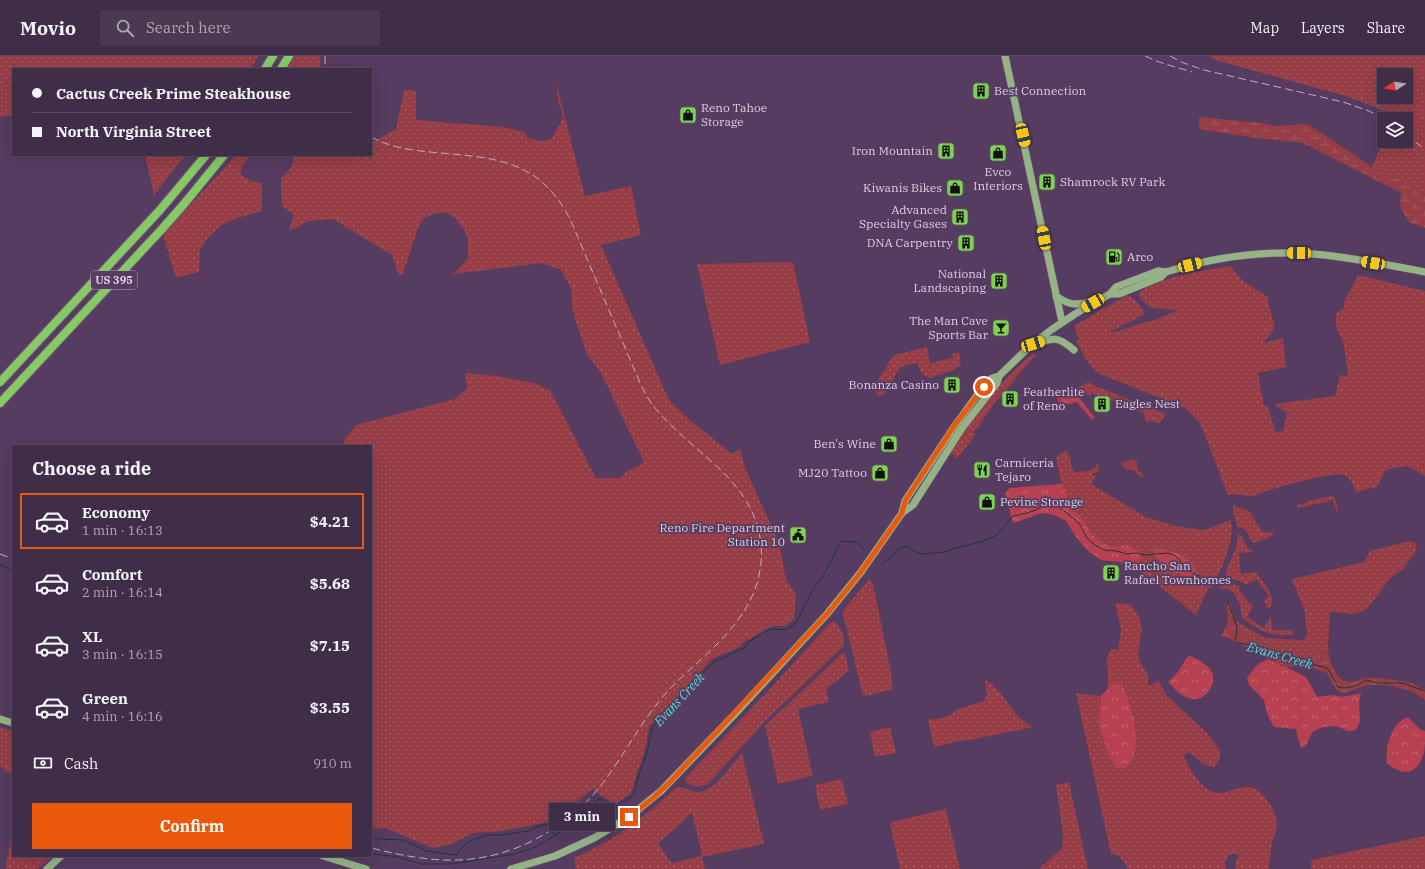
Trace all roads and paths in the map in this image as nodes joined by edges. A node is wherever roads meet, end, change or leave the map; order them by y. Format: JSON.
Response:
{"nodes":[{"id":1,"x":273,"y":56,"type":"edge"},
{"id":2,"x":289,"y":56,"type":"edge"},
{"id":3,"x":1005,"y":56,"type":"edge"},
{"id":4,"x":266,"y":68,"type":"edge"},
{"id":5,"x":282,"y":68,"type":"edge"},
{"id":6,"x":205,"y":156,"type":"edge"},
{"id":7,"x":223,"y":156,"type":"edge"},
{"id":8,"x":1425,"y":272,"type":"edge"},
{"id":9,"x":1056,"y":296,"type":"junction"},
{"id":10,"x":1096,"y":301,"type":"junction"},
{"id":11,"x":1062,"y":322,"type":"junction"},
{"id":12,"x":1033,"y":344,"type":"junction"},
{"id":13,"x":1074,"y":350,"type":"dead end"},
{"id":14,"x":0,"y":382,"type":"edge"},
{"id":15,"x":0,"y":403,"type":"edge"},
{"id":16,"x":0,"y":718,"type":"edge"},
{"id":17,"x":12,"y":722,"type":"edge"},
{"id":18,"x":60,"y":857,"type":"edge"},
{"id":19,"x":326,"y":857,"type":"edge"},
{"id":20,"x":47,"y":869,"type":"edge"},
{"id":21,"x":366,"y":869,"type":"edge"},
{"id":22,"x":511,"y":869,"type":"edge"}],
"edges":[{"from":1,"to":4,"type":"highway"},
{"from":2,"to":5,"type":"highway"},
{"from":3,"to":9,"type":"main road"},
{"from":6,"to":14,"type":"highway","number":"US 395"},
{"from":7,"to":15,"type":"highway","number":"US 395"},
{"from":8,"to":10,"type":"main road"},
{"from":9,"to":10,"type":"main road"},
{"from":9,"to":11,"type":"main road"},
{"from":10,"to":11,"type":"main road"},
{"from":11,"to":12,"type":"main road"},
{"from":12,"to":13,"type":"main road"},
{"from":12,"to":22,"type":"main road"},
{"from":16,"to":17,"type":"main road"},
{"from":18,"to":20,"type":"main road"},
{"from":19,"to":21,"type":"main road"}]}
